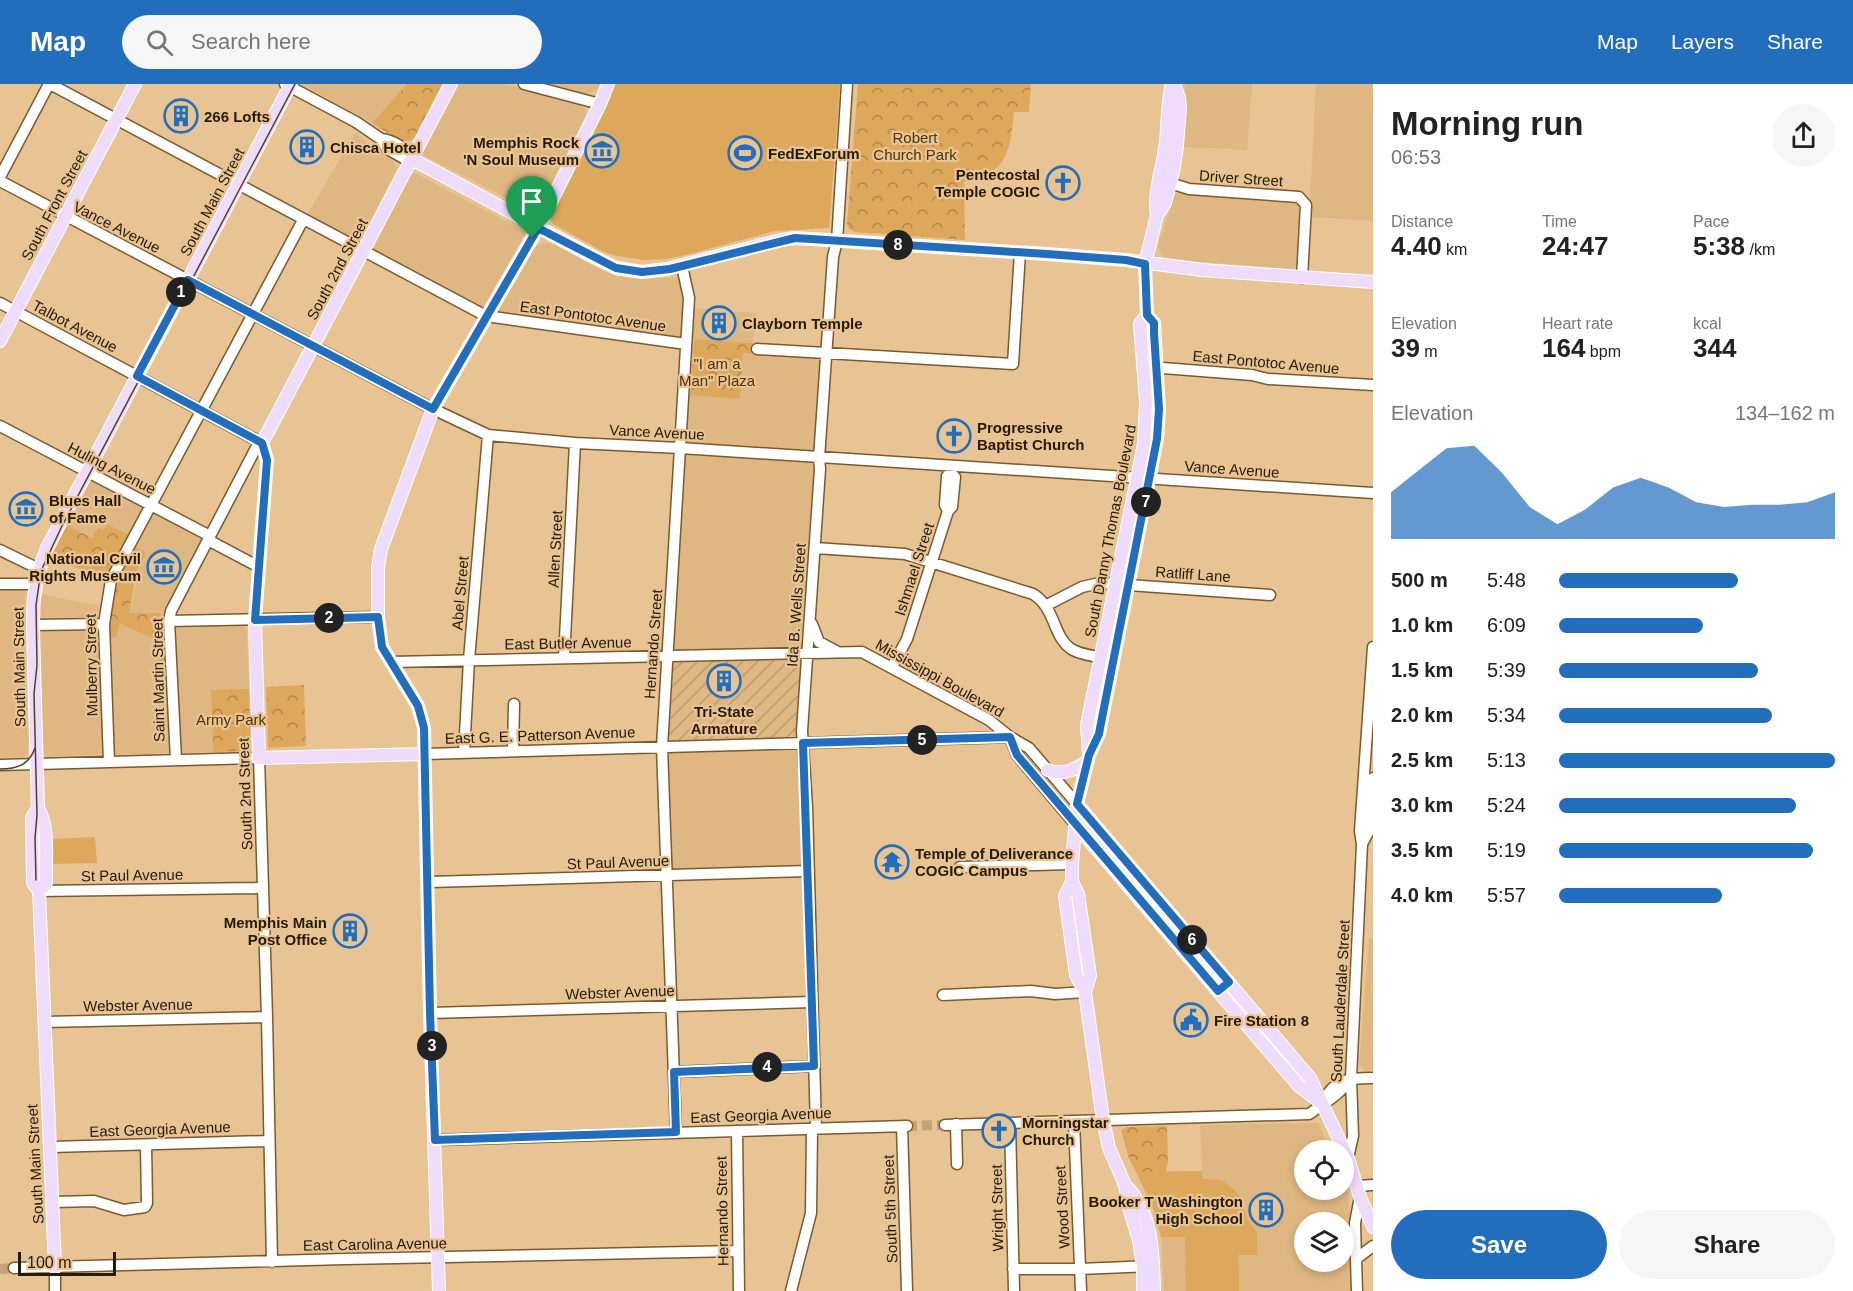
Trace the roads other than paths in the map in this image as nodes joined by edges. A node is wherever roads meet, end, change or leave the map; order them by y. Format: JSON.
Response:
{"nodes":[{"id":1,"x":50,"y":84,"type":"edge"},
{"id":2,"x":135,"y":84,"type":"edge"},
{"id":3,"x":451,"y":84,"type":"edge"},
{"id":4,"x":524,"y":84,"type":"edge"},
{"id":5,"x":608,"y":84,"type":"edge"},
{"id":6,"x":847,"y":84,"type":"edge"},
{"id":7,"x":1173,"y":84,"type":"edge"},
{"id":8,"x":288,"y":85,"type":"edge"},
{"id":9,"x":600,"y":104,"type":"junction"},
{"id":10,"x":117,"y":120,"type":"junction"},
{"id":11,"x":412,"y":159,"type":"junction"},
{"id":12,"x":1,"y":182,"type":"edge"},
{"id":13,"x":1170,"y":183,"type":"junction"},
{"id":14,"x":238,"y":185,"type":"junction"},
{"id":15,"x":1157,"y":215,"type":"junction"},
{"id":16,"x":65,"y":217,"type":"junction"},
{"id":17,"x":303,"y":220,"type":"junction"},
{"id":18,"x":538,"y":228,"type":"junction"},
{"id":19,"x":837,"y":241,"type":"junction"},
{"id":20,"x":363,"y":251,"type":"junction"},
{"id":21,"x":1020,"y":252,"type":"junction"},
{"id":22,"x":1145,"y":264,"type":"junction"},
{"id":23,"x":682,"y":266,"type":"junction"},
{"id":24,"x":1302,"y":278,"type":"junction"},
{"id":25,"x":188,"y":280,"type":"junction"},
{"id":26,"x":1373,"y":282,"type":"edge"},
{"id":27,"x":0,"y":303,"type":"edge"},
{"id":28,"x":16,"y":311,"type":"junction"},
{"id":29,"x":253,"y":314,"type":"junction"},
{"id":30,"x":1147,"y":315,"type":"junction"},
{"id":31,"x":486,"y":316,"type":"junction"},
{"id":32,"x":0,"y":341,"type":"edge"},
{"id":33,"x":686,"y":344,"type":"junction"},
{"id":34,"x":314,"y":346,"type":"junction"},
{"id":35,"x":757,"y":349,"type":"dead end"},
{"id":36,"x":826,"y":353,"type":"junction"},
{"id":37,"x":1157,"y":370,"type":"junction"},
{"id":38,"x":137,"y":376,"type":"junction"},
{"id":39,"x":1373,"y":385,"type":"edge"},
{"id":40,"x":433,"y":409,"type":"junction"},
{"id":41,"x":201,"y":411,"type":"junction"},
{"id":42,"x":0,"y":426,"type":"edge"},
{"id":43,"x":488,"y":435,"type":"junction"},
{"id":44,"x":262,"y":443,"type":"junction"},
{"id":45,"x":575,"y":443,"type":"junction"},
{"id":46,"x":680,"y":448,"type":"junction"},
{"id":47,"x":819,"y":458,"type":"junction"},
{"id":48,"x":951,"y":469,"type":"junction"},
{"id":49,"x":87,"y":472,"type":"junction"},
{"id":50,"x":1144,"y":478,"type":"junction"},
{"id":51,"x":1373,"y":493,"type":"edge"},
{"id":52,"x":151,"y":505,"type":"junction"},
{"id":53,"x":209,"y":538,"type":"junction"},
{"id":54,"x":815,"y":548,"type":"junction"},
{"id":55,"x":0,"y":550,"type":"edge"},
{"id":56,"x":933,"y":561,"type":"junction"},
{"id":57,"x":259,"y":567,"type":"junction"},
{"id":58,"x":39,"y":569,"type":"junction"},
{"id":59,"x":0,"y":584,"type":"edge"},
{"id":60,"x":34,"y":584,"type":"junction"},
{"id":61,"x":1115,"y":584,"type":"junction"},
{"id":62,"x":1129,"y":585,"type":"junction"},
{"id":63,"x":1270,"y":595,"type":"dead end"},
{"id":64,"x":1047,"y":605,"type":"junction"},
{"id":65,"x":378,"y":617,"type":"junction"},
{"id":66,"x":810,"y":618,"type":"junction"},
{"id":67,"x":255,"y":620,"type":"junction"},
{"id":68,"x":170,"y":621,"type":"junction"},
{"id":69,"x":104,"y":624,"type":"junction"},
{"id":70,"x":33,"y":625,"type":"junction"},
{"id":71,"x":1373,"y":647,"type":"edge"},
{"id":72,"x":836,"y":651,"type":"junction"},
{"id":73,"x":853,"y":651,"type":"joint"},
{"id":74,"x":807,"y":652,"type":"junction"},
{"id":75,"x":668,"y":655,"type":"junction"},
{"id":76,"x":564,"y":658,"type":"junction"},
{"id":77,"x":1107,"y":658,"type":"junction"},
{"id":78,"x":469,"y":660,"type":"junction"},
{"id":79,"x":391,"y":662,"type":"junction"},
{"id":80,"x":892,"y":667,"type":"junction"},
{"id":81,"x":514,"y":704,"type":"dead end"},
{"id":82,"x":1010,"y":737,"type":"junction"},
{"id":83,"x":803,"y":743,"type":"junction"},
{"id":84,"x":662,"y":747,"type":"junction"},
{"id":85,"x":513,"y":751,"type":"junction"},
{"id":86,"x":464,"y":753,"type":"junction"},
{"id":87,"x":425,"y":754,"type":"junction"},
{"id":88,"x":259,"y":758,"type":"junction"},
{"id":89,"x":1088,"y":758,"type":"junction"},
{"id":90,"x":176,"y":760,"type":"junction"},
{"id":91,"x":109,"y":762,"type":"junction"},
{"id":92,"x":37,"y":763,"type":"junction"},
{"id":93,"x":0,"y":765,"type":"edge"},
{"id":94,"x":1048,"y":770,"type":"junction"},
{"id":95,"x":1369,"y":779,"type":"edge"},
{"id":96,"x":1077,"y":804,"type":"junction"},
{"id":97,"x":1075,"y":824,"type":"junction"},
{"id":98,"x":1072,"y":864,"type":"junction"},
{"id":99,"x":960,"y":867,"type":"dead end"},
{"id":100,"x":809,"y":871,"type":"junction"},
{"id":101,"x":666,"y":876,"type":"junction"},
{"id":102,"x":429,"y":882,"type":"junction"},
{"id":103,"x":263,"y":888,"type":"junction"},
{"id":104,"x":1149,"y":888,"type":"junction"},
{"id":105,"x":39,"y":891,"type":"junction"},
{"id":106,"x":1139,"y":898,"type":"junction"},
{"id":107,"x":1229,"y":982,"type":"junction"},
{"id":108,"x":1218,"y":991,"type":"junction"},
{"id":109,"x":1085,"y":992,"type":"junction"},
{"id":110,"x":943,"y":995,"type":"dead end"},
{"id":111,"x":812,"y":1002,"type":"junction"},
{"id":112,"x":673,"y":1005,"type":"junction"},
{"id":113,"x":430,"y":1013,"type":"junction"},
{"id":114,"x":267,"y":1017,"type":"junction"},
{"id":115,"x":45,"y":1022,"type":"junction"},
{"id":116,"x":814,"y":1066,"type":"junction"},
{"id":117,"x":674,"y":1072,"type":"junction"},
{"id":118,"x":1351,"y":1078,"type":"junction"},
{"id":119,"x":1373,"y":1078,"type":"edge"},
{"id":120,"x":1323,"y":1104,"type":"junction"},
{"id":121,"x":1103,"y":1120,"type":"junction"},
{"id":122,"x":1074,"y":1122,"type":"junction"},
{"id":123,"x":1010,"y":1123,"type":"junction"},
{"id":124,"x":904,"y":1126,"type":"joint"},
{"id":125,"x":814,"y":1129,"type":"junction"},
{"id":126,"x":736,"y":1131,"type":"junction"},
{"id":127,"x":676,"y":1132,"type":"junction"},
{"id":128,"x":269,"y":1140,"type":"junction"},
{"id":129,"x":435,"y":1140,"type":"junction"},
{"id":130,"x":1340,"y":1140,"type":"edge"},
{"id":131,"x":1352,"y":1140,"type":"edge"},
{"id":132,"x":146,"y":1145,"type":"junction"},
{"id":133,"x":51,"y":1147,"type":"junction"},
{"id":134,"x":957,"y":1164,"type":"dead end"},
{"id":135,"x":1354,"y":1178,"type":"edge"},
{"id":136,"x":1373,"y":1185,"type":"edge"},
{"id":137,"x":1358,"y":1191,"type":"junction"},
{"id":138,"x":53,"y":1202,"type":"junction"},
{"id":139,"x":1373,"y":1227,"type":"edge"},
{"id":140,"x":1373,"y":1246,"type":"edge"},
{"id":141,"x":737,"y":1251,"type":"junction"},
{"id":142,"x":438,"y":1258,"type":"junction"},
{"id":143,"x":1356,"y":1259,"type":"junction"},
{"id":144,"x":273,"y":1262,"type":"junction"},
{"id":145,"x":1148,"y":1266,"type":"junction"},
{"id":146,"x":55,"y":1267,"type":"junction"},
{"id":147,"x":14,"y":1268,"type":"tunnel mouth"},
{"id":148,"x":1013,"y":1269,"type":"junction"},
{"id":149,"x":1080,"y":1269,"type":"junction"},
{"id":150,"x":55,"y":1291,"type":"edge"},
{"id":151,"x":440,"y":1291,"type":"edge"},
{"id":152,"x":739,"y":1291,"type":"edge"},
{"id":153,"x":791,"y":1291,"type":"edge"},
{"id":154,"x":907,"y":1291,"type":"edge"},
{"id":155,"x":1014,"y":1291,"type":"edge"},
{"id":156,"x":1081,"y":1291,"type":"edge"},
{"id":157,"x":1143,"y":1291,"type":"edge"},
{"id":158,"x":1154,"y":1291,"type":"edge"},
{"id":159,"x":1357,"y":1291,"type":"edge"}],
"edges":[{"from":1,"to":10,"type":"street","name":"East Pontotoc Avenue"},
{"from":1,"to":12,"type":"street"},
{"from":2,"to":10,"type":"main road","name":"South Front Street"},
{"from":3,"to":11,"type":"main road","name":"South 2nd Street"},
{"from":4,"to":9,"type":"street"},
{"from":5,"to":9,"type":"main road"},
{"from":6,"to":19,"type":"street","name":"Ida B. Wells Street"},
{"from":7,"to":13,"type":"main road","name":"South Danny Thomas Boulevard"},
{"from":7,"to":15,"type":"main road","name":"South Danny Thomas Boulevard"},
{"from":8,"to":11,"type":"street"},
{"from":8,"to":14,"type":"main road","name":"South Main Street"},
{"from":9,"to":18,"type":"main road"},
{"from":10,"to":14,"type":"street","name":"East Pontotoc Avenue"},
{"from":10,"to":16,"type":"main road","name":"South Front Street"},
{"from":11,"to":18,"type":"main road"},
{"from":11,"to":20,"type":"main road","name":"South 2nd Street"},
{"from":12,"to":16,"type":"street","name":"Vance Avenue"},
{"from":13,"to":15,"type":"main road","name":"South Danny Thomas Boulevard"},
{"from":13,"to":24,"type":"street","name":"Driver Street"},
{"from":14,"to":17,"type":"street","name":"East Pontotoc Avenue"},
{"from":14,"to":25,"type":"main road","name":"South Main Street"},
{"from":15,"to":22,"type":"main road","name":"South Danny Thomas Boulevard"},
{"from":16,"to":25,"type":"street","name":"Vance Avenue"},
{"from":16,"to":28,"type":"main road","name":"South Front Street"},
{"from":17,"to":20,"type":"street","name":"East Pontotoc Avenue"},
{"from":17,"to":29,"type":"street","name":"Mulberry Street"},
{"from":18,"to":23,"type":"main road"},
{"from":18,"to":31,"type":"main road"},
{"from":19,"to":21,"type":"main road"},
{"from":19,"to":23,"type":"main road"},
{"from":19,"to":36,"type":"street","name":"Ida B. Wells Street"},
{"from":20,"to":31,"type":"street","name":"East Pontotoc Avenue"},
{"from":20,"to":34,"type":"main road","name":"South 2nd Street"},
{"from":21,"to":22,"type":"main road"},
{"from":21,"to":36,"type":"street"},
{"from":22,"to":24,"type":"main road"},
{"from":22,"to":30,"type":"main road","name":"South Danny Thomas Boulevard"},
{"from":23,"to":33,"type":"street","name":"Hernando Street"},
{"from":24,"to":26,"type":"main road"},
{"from":25,"to":29,"type":"street","name":"Vance Avenue"},
{"from":25,"to":38,"type":"main road","name":"South Main Street"},
{"from":27,"to":28,"type":"street","name":"Talbot Avenue"},
{"from":28,"to":32,"type":"main road","name":"South Front Street"},
{"from":28,"to":38,"type":"street","name":"Talbot Avenue"},
{"from":29,"to":34,"type":"street","name":"Vance Avenue"},
{"from":29,"to":41,"type":"street","name":"Mulberry Street"},
{"from":30,"to":37,"type":"main road","name":"South Danny Thomas Boulevard"},
{"from":30,"to":50,"type":"main road","name":"South Danny Thomas Boulevard"},
{"from":31,"to":33,"type":"street","name":"East Pontotoc Avenue"},
{"from":31,"to":40,"type":"main road"},
{"from":33,"to":46,"type":"street","name":"Hernando Street"},
{"from":34,"to":40,"type":"street","name":"Vance Avenue"},
{"from":34,"to":44,"type":"main road","name":"South 2nd Street"},
{"from":35,"to":36,"type":"street"},
{"from":36,"to":47,"type":"street","name":"Ida B. Wells Street"},
{"from":37,"to":39,"type":"street","name":"East Pontotoc Avenue"},
{"from":37,"to":50,"type":"main road","name":"South Danny Thomas Boulevard"},
{"from":38,"to":41,"type":"street","name":"Talbot Avenue"},
{"from":38,"to":49,"type":"main road","name":"South Main Street"},
{"from":40,"to":43,"type":"street","name":"Vance Avenue"},
{"from":40,"to":65,"type":"main road"},
{"from":41,"to":44,"type":"street","name":"Talbot Avenue"},
{"from":41,"to":52,"type":"street","name":"Mulberry Street"},
{"from":42,"to":49,"type":"street","name":"Huling Avenue"},
{"from":43,"to":45,"type":"street","name":"Vance Avenue"},
{"from":43,"to":78,"type":"street","name":"Abel Street"},
{"from":44,"to":53,"type":"street","name":"Saint Martin Street"},
{"from":44,"to":57,"type":"main road","name":"South 2nd Street"},
{"from":45,"to":46,"type":"street","name":"Vance Avenue"},
{"from":45,"to":76,"type":"street","name":"Allen Street"},
{"from":46,"to":47,"type":"street","name":"Vance Avenue"},
{"from":46,"to":75,"type":"street","name":"Hernando Street"},
{"from":47,"to":48,"type":"street","name":"Vance Avenue"},
{"from":47,"to":54,"type":"street","name":"Ida B. Wells Street"},
{"from":48,"to":50,"type":"street","name":"Vance Avenue"},
{"from":48,"to":56,"type":"street","name":"Ishmael Street"},
{"from":49,"to":52,"type":"street","name":"Huling Avenue"},
{"from":49,"to":58,"type":"main road","name":"South Main Street"},
{"from":50,"to":51,"type":"street","name":"Vance Avenue"},
{"from":50,"to":61,"type":"main road","name":"South Danny Thomas Boulevard"},
{"from":50,"to":62,"type":"main road","name":"South Danny Thomas Boulevard"},
{"from":52,"to":53,"type":"street","name":"Huling Avenue"},
{"from":52,"to":69,"type":"street","name":"Mulberry Street"},
{"from":53,"to":57,"type":"street","name":"Huling Avenue"},
{"from":53,"to":68,"type":"street","name":"Saint Martin Street"},
{"from":54,"to":56,"type":"street"},
{"from":54,"to":66,"type":"street","name":"Ida B. Wells Street"},
{"from":55,"to":58,"type":"street"},
{"from":56,"to":64,"type":"street"},
{"from":56,"to":80,"type":"street","name":"Ishmael Street"},
{"from":57,"to":67,"type":"main road","name":"South 2nd Street"},
{"from":58,"to":60,"type":"main road","name":"South Main Street"},
{"from":59,"to":60,"type":"street"},
{"from":60,"to":70,"type":"main road","name":"South Main Street"},
{"from":61,"to":62,"type":"street","name":"Ratliff Lane"},
{"from":61,"to":64,"type":"street","name":"Ratliff Lane"},
{"from":61,"to":77,"type":"main road","name":"South Danny Thomas Boulevard"},
{"from":62,"to":63,"type":"street","name":"Ratliff Lane"},
{"from":62,"to":77,"type":"main road","name":"South Danny Thomas Boulevard"},
{"from":64,"to":77,"type":"street"},
{"from":65,"to":67,"type":"street"},
{"from":65,"to":79,"type":"main road"},
{"from":66,"to":72,"type":"street"},
{"from":66,"to":74,"type":"street","name":"Ida B. Wells Street"},
{"from":67,"to":68,"type":"street"},
{"from":67,"to":88,"type":"main road","name":"South 2nd Street"},
{"from":68,"to":90,"type":"street","name":"Saint Martin Street"},
{"from":69,"to":70,"type":"street"},
{"from":69,"to":91,"type":"street","name":"Mulberry Street"},
{"from":70,"to":92,"type":"main road","name":"South Main Street"},
{"from":71,"to":95,"type":"street","name":"South Lauderdale Street"},
{"from":72,"to":73,"type":"street","name":"East Butler Avenue"},
{"from":72,"to":74,"type":"street","name":"East Butler Avenue"},
{"from":73,"to":80,"type":"street","name":"Mississippi Boulevard"},
{"from":74,"to":75,"type":"street","name":"East Butler Avenue"},
{"from":74,"to":83,"type":"street","name":"Ida B. Wells Street"},
{"from":75,"to":76,"type":"street","name":"East Butler Avenue"},
{"from":75,"to":84,"type":"street","name":"Hernando Street"},
{"from":76,"to":78,"type":"street","name":"East Butler Avenue"},
{"from":77,"to":89,"type":"main road","name":"South Danny Thomas Boulevard"},
{"from":78,"to":79,"type":"street","name":"East Butler Avenue"},
{"from":78,"to":86,"type":"street","name":"Abel Street"},
{"from":79,"to":87,"type":"main road"},
{"from":80,"to":82,"type":"street","name":"Mississippi Boulevard"},
{"from":81,"to":85,"type":"street"},
{"from":82,"to":83,"type":"street","name":"East G. E. Patterson Avenue"},
{"from":82,"to":94,"type":"street","name":"Mississippi Boulevard"},
{"from":82,"to":97,"type":"street","name":"Mississippi Boulevard"},
{"from":83,"to":84,"type":"street","name":"East G. E. Patterson Avenue"},
{"from":83,"to":100,"type":"street","name":"Ida B. Wells Street"},
{"from":84,"to":85,"type":"street","name":"East G. E. Patterson Avenue"},
{"from":84,"to":101,"type":"street","name":"Hernando Street"},
{"from":85,"to":86,"type":"street","name":"East G. E. Patterson Avenue"},
{"from":86,"to":87,"type":"street","name":"East G. E. Patterson Avenue"},
{"from":87,"to":88,"type":"main road","name":"East G. E. Patterson Avenue"},
{"from":87,"to":102,"type":"main road"},
{"from":88,"to":90,"type":"street","name":"East G. E. Patterson Avenue"},
{"from":88,"to":103,"type":"street","name":"South 2nd Street"},
{"from":89,"to":94,"type":"main road"},
{"from":89,"to":96,"type":"main road","name":"South Danny Thomas Boulevard"},
{"from":90,"to":91,"type":"street","name":"East G. E. Patterson Avenue"},
{"from":91,"to":92,"type":"street","name":"East G. E. Patterson Avenue"},
{"from":92,"to":93,"type":"street","name":"East G. E. Patterson Avenue"},
{"from":92,"to":105,"type":"main road","name":"South Main Street"},
{"from":94,"to":96,"type":"street","name":"Mississippi Boulevard"},
{"from":95,"to":118,"type":"street","name":"South Lauderdale Street"},
{"from":96,"to":97,"type":"main road","name":"South Danny Thomas Boulevard"},
{"from":96,"to":104,"type":"main road","name":"Mississippi Boulevard"},
{"from":97,"to":98,"type":"main road","name":"South Danny Thomas Boulevard"},
{"from":97,"to":106,"type":"main road","name":"Mississippi Boulevard"},
{"from":98,"to":99,"type":"street"},
{"from":98,"to":109,"type":"main road","name":"South Danny Thomas Boulevard"},
{"from":100,"to":101,"type":"street","name":"St Paul Avenue"},
{"from":100,"to":111,"type":"street","name":"Ida B. Wells Street"},
{"from":101,"to":102,"type":"street","name":"St Paul Avenue"},
{"from":101,"to":112,"type":"street","name":"Hernando Street"},
{"from":102,"to":113,"type":"main road"},
{"from":103,"to":105,"type":"street","name":"St Paul Avenue"},
{"from":103,"to":114,"type":"street","name":"South 2nd Street"},
{"from":104,"to":106,"type":"main road"},
{"from":104,"to":107,"type":"main road","name":"Mississippi Boulevard"},
{"from":105,"to":115,"type":"main road","name":"South Main Street"},
{"from":106,"to":108,"type":"main road","name":"Mississippi Boulevard"},
{"from":107,"to":108,"type":"main road"},
{"from":107,"to":120,"type":"main road","name":"Mississippi Boulevard"},
{"from":108,"to":120,"type":"main road","name":"Mississippi Boulevard"},
{"from":109,"to":110,"type":"street"},
{"from":109,"to":121,"type":"main road","name":"South Danny Thomas Boulevard"},
{"from":111,"to":112,"type":"street","name":"Webster Avenue"},
{"from":111,"to":116,"type":"street","name":"Ida B. Wells Street"},
{"from":112,"to":113,"type":"street","name":"Webster Avenue"},
{"from":112,"to":117,"type":"street","name":"Hernando Street"},
{"from":113,"to":129,"type":"main road"},
{"from":114,"to":115,"type":"street","name":"Webster Avenue"},
{"from":114,"to":128,"type":"street","name":"South 2nd Street"},
{"from":115,"to":133,"type":"main road","name":"South Main Street"},
{"from":116,"to":117,"type":"street"},
{"from":116,"to":125,"type":"street","name":"Ida B. Wells Street"},
{"from":117,"to":127,"type":"street","name":"Hernando Street"},
{"from":118,"to":119,"type":"street"},
{"from":118,"to":120,"type":"street"},
{"from":118,"to":131,"type":"street","name":"South Lauderdale Street"},
{"from":120,"to":121,"type":"street"},
{"from":120,"to":130,"type":"main road","name":"Mississippi Boulevard"},
{"from":121,"to":122,"type":"street"},
{"from":121,"to":145,"type":"main road","name":"South Danny Thomas Boulevard"},
{"from":122,"to":123,"type":"street"},
{"from":122,"to":149,"type":"street","name":"Wood Street"},
{"from":123,"to":134,"type":"street"},
{"from":123,"to":148,"type":"street","name":"Wright Street"},
{"from":124,"to":125,"type":"street","name":"East Georgia Avenue"},
{"from":124,"to":154,"type":"street","name":"South 5th Street"},
{"from":125,"to":126,"type":"street","name":"East Georgia Avenue"},
{"from":125,"to":153,"type":"street","name":"Ida B. Wells Street"},
{"from":126,"to":127,"type":"street","name":"East Georgia Avenue"},
{"from":126,"to":141,"type":"street","name":"Hernando Street"},
{"from":127,"to":129,"type":"street","name":"East Georgia Avenue"},
{"from":128,"to":132,"type":"street","name":"East Georgia Avenue"},
{"from":128,"to":144,"type":"street","name":"South 2nd Street"},
{"from":129,"to":142,"type":"main road"},
{"from":132,"to":133,"type":"street","name":"East Georgia Avenue"},
{"from":132,"to":138,"type":"street"},
{"from":133,"to":138,"type":"main road","name":"South Main Street"},
{"from":135,"to":137,"type":"main road","name":"Mississippi Boulevard"},
{"from":136,"to":137,"type":"street"},
{"from":137,"to":139,"type":"main road","name":"Mississippi Boulevard"},
{"from":137,"to":143,"type":"street"},
{"from":138,"to":146,"type":"main road","name":"South Main Street"},
{"from":140,"to":143,"type":"street"},
{"from":141,"to":142,"type":"street","name":"East Carolina Avenue"},
{"from":141,"to":152,"type":"street","name":"Hernando Street"},
{"from":142,"to":144,"type":"street","name":"East Carolina Avenue"},
{"from":142,"to":151,"type":"main road"},
{"from":143,"to":159,"type":"street"},
{"from":144,"to":146,"type":"street","name":"East Carolina Avenue"},
{"from":145,"to":149,"type":"street"},
{"from":145,"to":157,"type":"main road","name":"South Danny Thomas Boulevard"},
{"from":145,"to":158,"type":"main road","name":"South Danny Thomas Boulevard"},
{"from":146,"to":147,"type":"street","name":"East Carolina Avenue"},
{"from":146,"to":150,"type":"street","name":"South Main Street"},
{"from":148,"to":149,"type":"street"},
{"from":148,"to":155,"type":"street","name":"Wright Street"},
{"from":149,"to":156,"type":"street","name":"Wood Street"}]}
